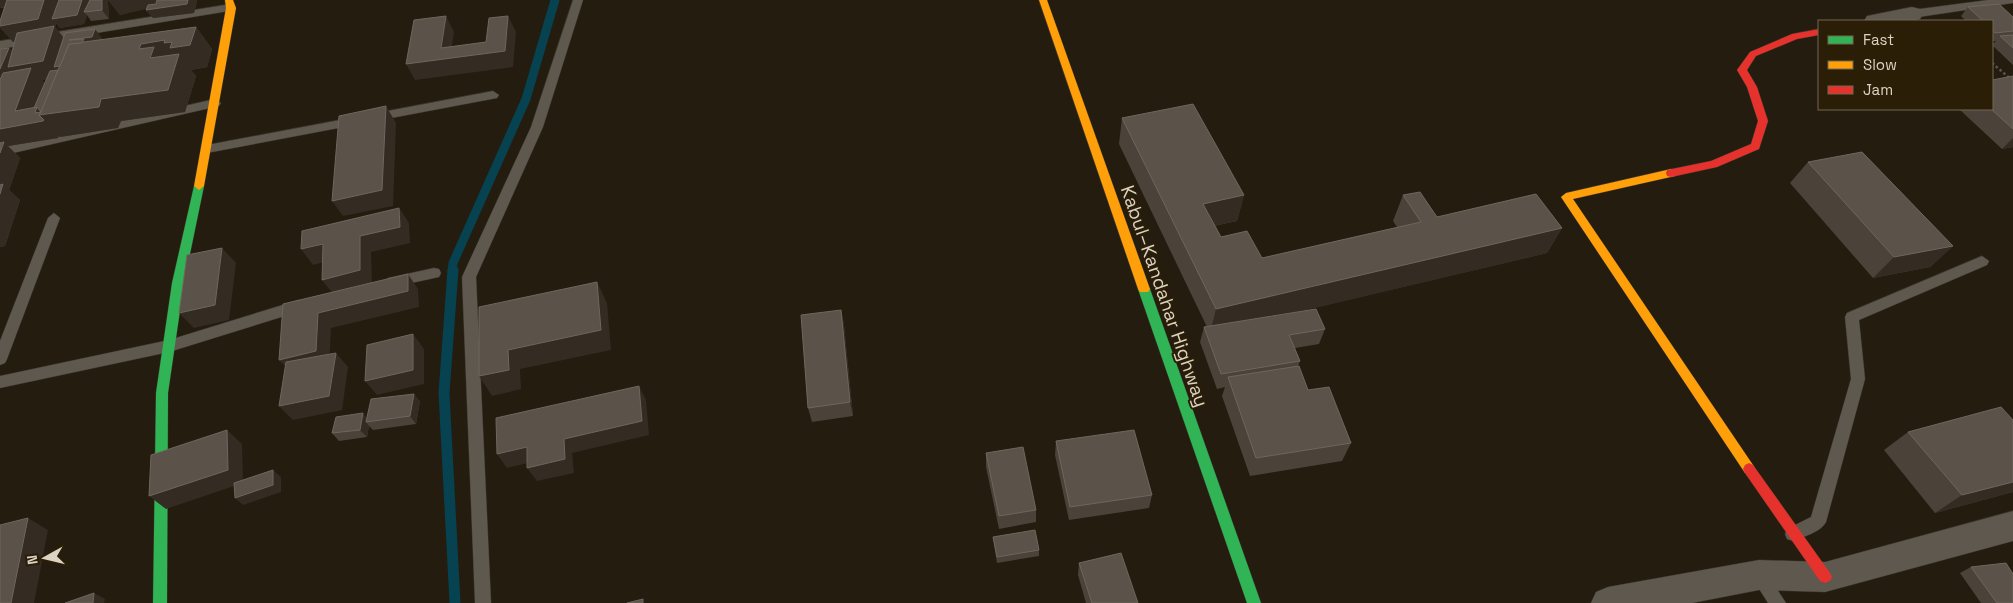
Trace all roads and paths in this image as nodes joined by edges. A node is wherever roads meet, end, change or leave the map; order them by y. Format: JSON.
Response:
{"nodes":[{"id":1,"x":578,"y":0,"type":"edge"},
{"id":2,"x":1043,"y":0,"type":"edge"},
{"id":3,"x":2013,"y":0,"type":"edge"},
{"id":4,"x":230,"y":4,"type":"edge"},
{"id":5,"x":1904,"y":7,"type":"edge"},
{"id":6,"x":1877,"y":20,"type":"edge"},
{"id":7,"x":1818,"y":32,"type":"edge"},
{"id":8,"x":0,"y":45,"type":"edge"},
{"id":9,"x":1993,"y":64,"type":"edge"},
{"id":10,"x":2013,"y":81,"type":"edge"},
{"id":11,"x":493,"y":95,"type":"dead end"},
{"id":12,"x":215,"y":103,"type":"junction"},
{"id":13,"x":207,"y":149,"type":"junction"},
{"id":14,"x":0,"y":152,"type":"edge"},
{"id":15,"x":54,"y":218,"type":"dead end"},
{"id":16,"x":1982,"y":261,"type":"dead end"},
{"id":17,"x":434,"y":274,"type":"dead end"},
{"id":18,"x":379,"y":285,"type":"edge"},
{"id":19,"x":316,"y":300,"type":"edge"},
{"id":20,"x":5,"y":335,"type":"edge"},
{"id":21,"x":169,"y":346,"type":"junction"},
{"id":22,"x":0,"y":359,"type":"edge"},
{"id":23,"x":0,"y":382,"type":"edge"},
{"id":24,"x":2013,"y":526,"type":"edge"},
{"id":25,"x":1793,"y":534,"type":"junction"},
{"id":26,"x":1759,"y":575,"type":"junction"},
{"id":27,"x":1825,"y":576,"type":"junction"},
{"id":28,"x":160,"y":603,"type":"edge"},
{"id":29,"x":483,"y":603,"type":"edge"},
{"id":30,"x":1254,"y":603,"type":"edge"},
{"id":31,"x":1608,"y":603,"type":"edge"},
{"id":32,"x":1778,"y":603,"type":"edge"}],
"edges":[{"from":1,"to":29,"type":"lane"},
{"from":2,"to":30,"type":"street","name":"Kabul–Kandahar Highway"},
{"from":3,"to":5,"type":"lane"},
{"from":4,"to":8,"type":"lane"},
{"from":4,"to":12,"type":"street"},
{"from":5,"to":6,"type":"street"},
{"from":7,"to":25,"type":"street"},
{"from":9,"to":10,"type":"path"},
{"from":11,"to":13,"type":"lane"},
{"from":12,"to":13,"type":"street"},
{"from":12,"to":14,"type":"lane"},
{"from":13,"to":21,"type":"street"},
{"from":15,"to":20,"type":"lane"},
{"from":16,"to":25,"type":"lane"},
{"from":17,"to":18,"type":"lane"},
{"from":19,"to":21,"type":"lane"},
{"from":20,"to":22,"type":"lane"},
{"from":21,"to":23,"type":"lane"},
{"from":21,"to":28,"type":"street"},
{"from":24,"to":27,"type":"street"},
{"from":25,"to":27,"type":"street"},
{"from":26,"to":27,"type":"street"},
{"from":26,"to":31,"type":"street"},
{"from":26,"to":32,"type":"lane"}]}
